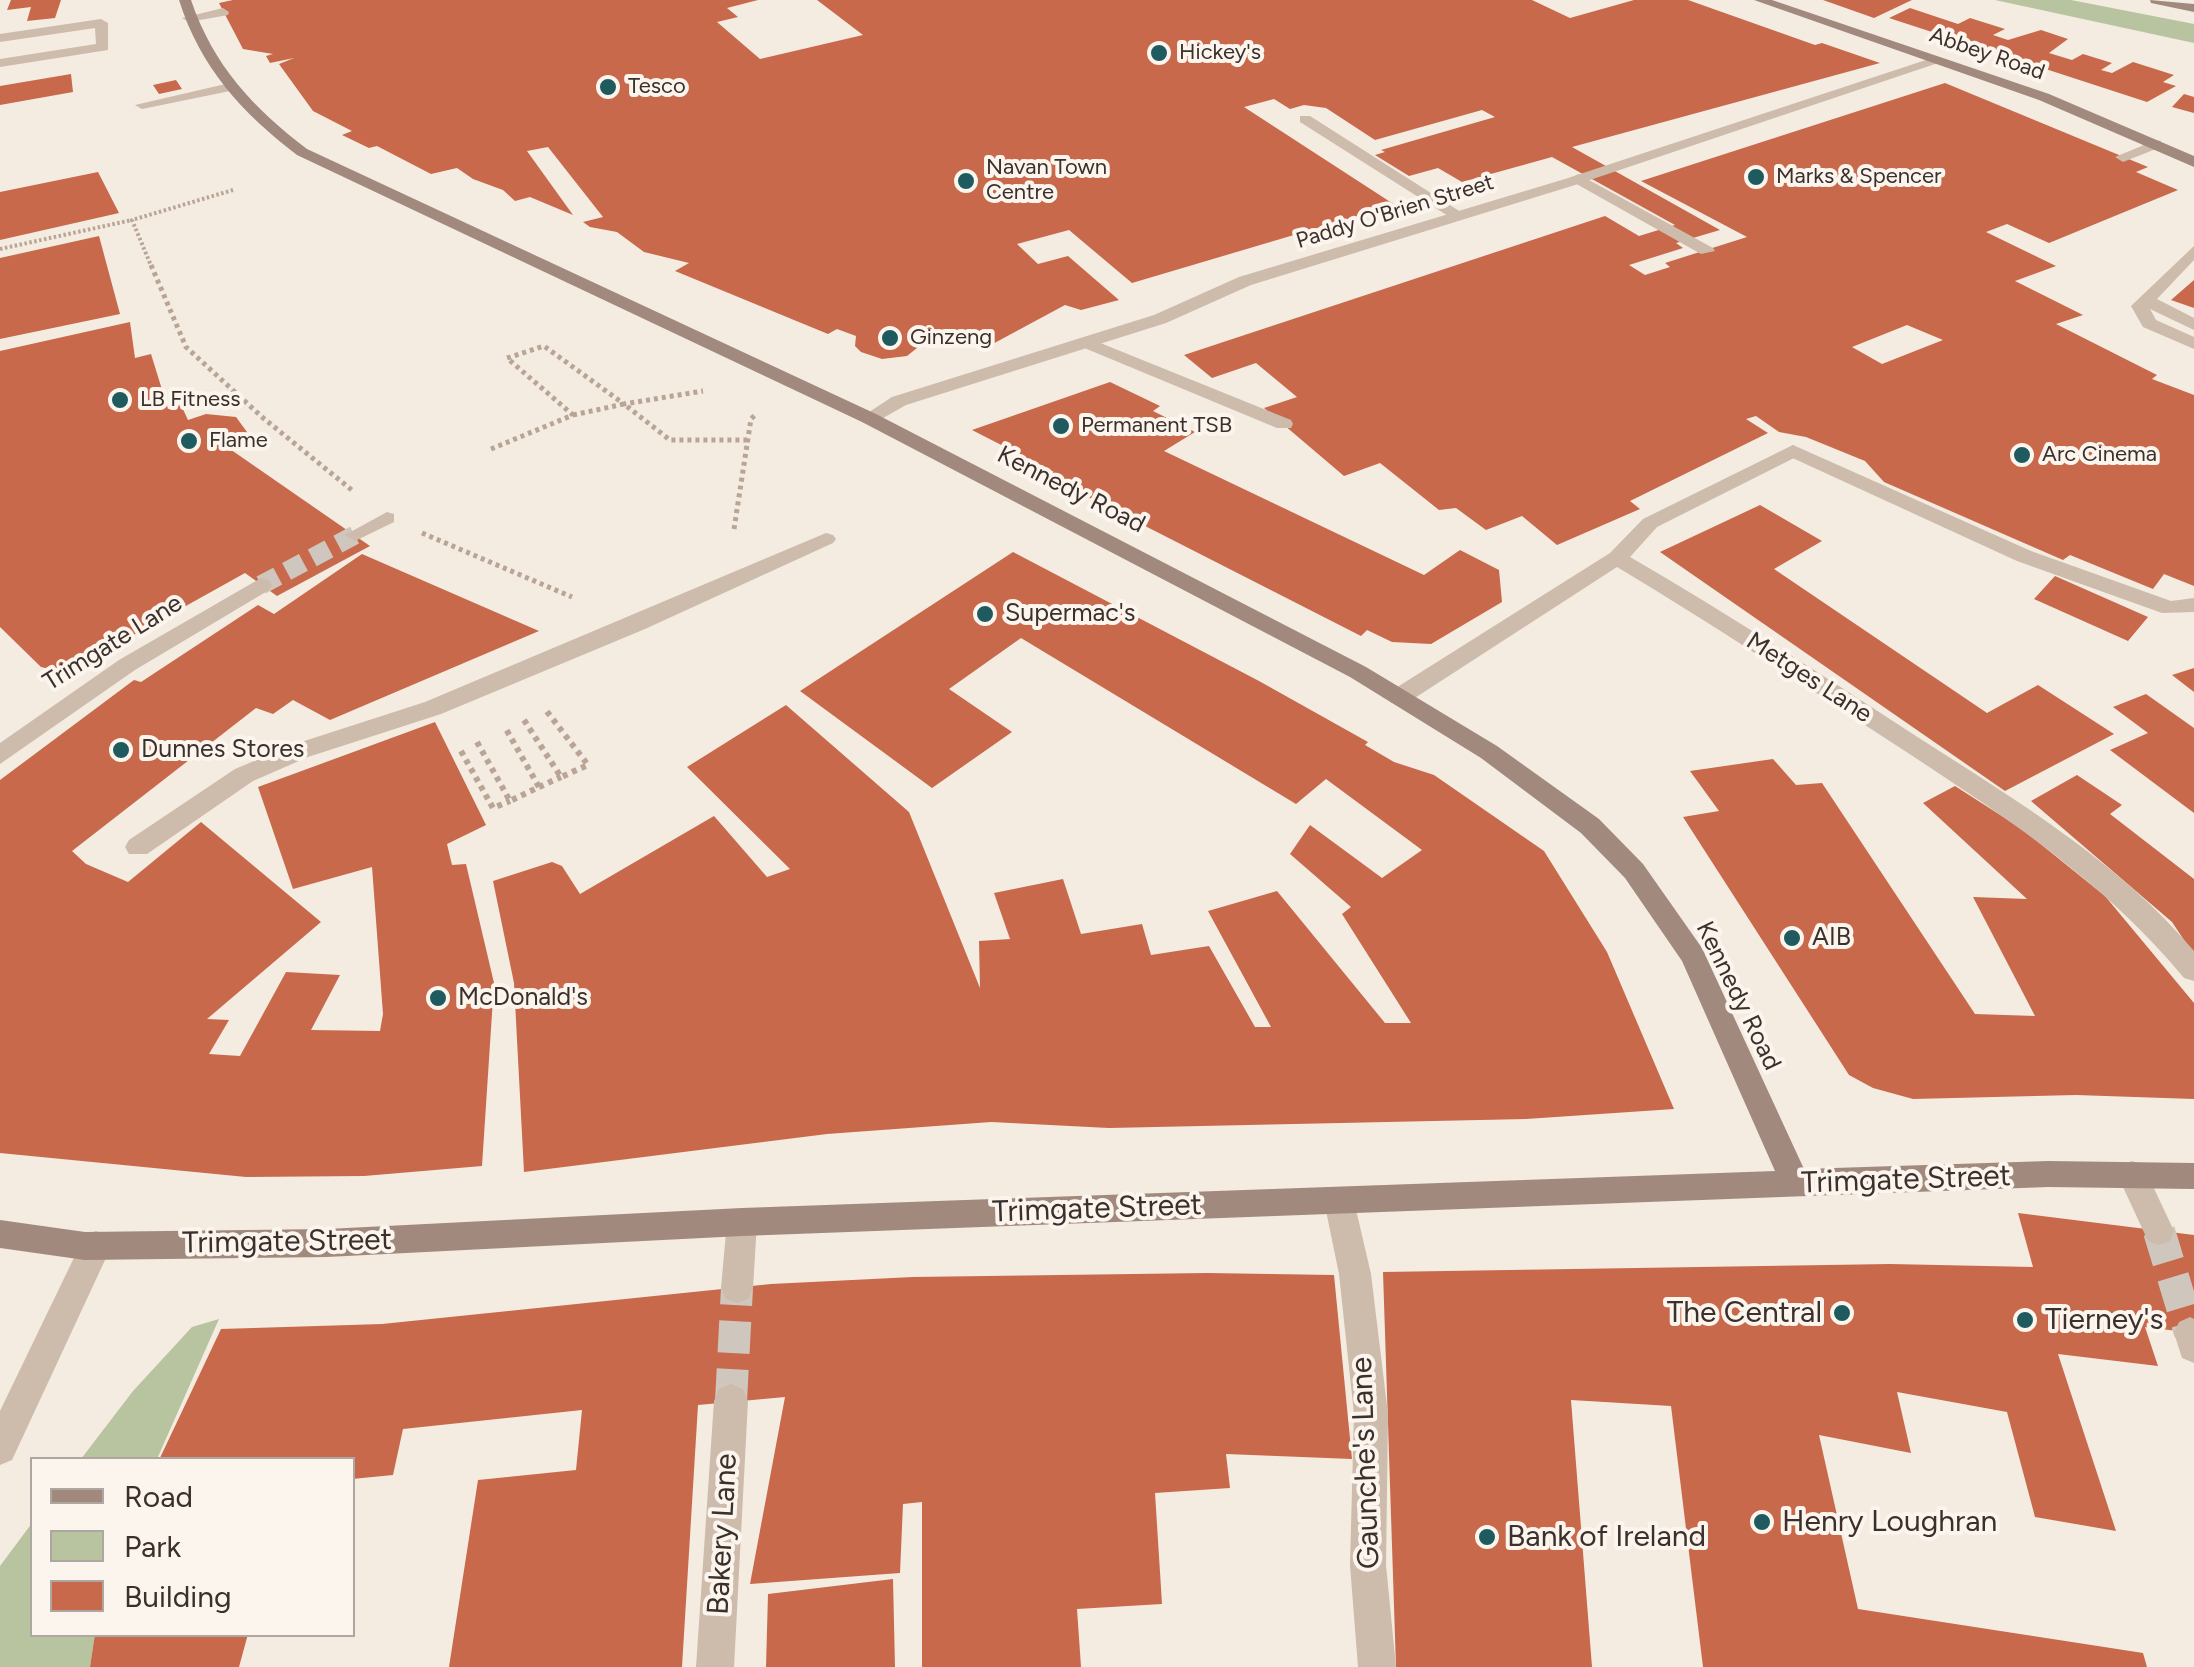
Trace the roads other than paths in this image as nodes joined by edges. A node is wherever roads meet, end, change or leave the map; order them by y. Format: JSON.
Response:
{"nodes":[{"id":1,"x":185,"y":0,"type":"edge"},
{"id":2,"x":1760,"y":0,"type":"edge"},
{"id":3,"x":2156,"y":0,"type":"edge"},
{"id":4,"x":2194,"y":8,"type":"edge"},
{"id":5,"x":224,"y":12,"type":"dead end"},
{"id":6,"x":190,"y":18,"type":"junction"},
{"id":7,"x":0,"y":38,"type":"edge"},
{"id":8,"x":1940,"y":60,"type":"junction"},
{"id":9,"x":0,"y":63,"type":"edge"},
{"id":10,"x":230,"y":87,"type":"junction"},
{"id":11,"x":142,"y":105,"type":"dead end"},
{"id":12,"x":1304,"y":120,"type":"dead end"},
{"id":13,"x":2156,"y":144,"type":"junction"},
{"id":14,"x":2123,"y":157,"type":"dead end"},
{"id":15,"x":2194,"y":162,"type":"edge"},
{"id":16,"x":1578,"y":179,"type":"junction"},
{"id":17,"x":1459,"y":216,"type":"junction"},
{"id":18,"x":1707,"y":250,"type":"dead end"},
{"id":19,"x":2194,"y":252,"type":"edge"},
{"id":20,"x":2146,"y":300,"type":"junction"},
{"id":21,"x":2194,"y":325,"type":"edge"},
{"id":22,"x":1088,"y":343,"type":"junction"},
{"id":23,"x":2194,"y":344,"type":"edge"},
{"id":24,"x":869,"y":418,"type":"junction"},
{"id":25,"x":1284,"y":424,"type":"dead end"},
{"id":26,"x":386,"y":518,"type":"road end"},
{"id":27,"x":355,"y":535,"type":"tunnel mouth"},
{"id":28,"x":826,"y":539,"type":"dead end"},
{"id":29,"x":1616,"y":558,"type":"junction"},
{"id":30,"x":261,"y":585,"type":"tunnel mouth"},
{"id":31,"x":2194,"y":605,"type":"edge"},
{"id":32,"x":1399,"y":697,"type":"junction"},
{"id":33,"x":0,"y":756,"type":"edge"},
{"id":34,"x":138,"y":848,"type":"dead end"},
{"id":35,"x":2194,"y":970,"type":"edge"},
{"id":36,"x":2132,"y":1174,"type":"junction"},
{"id":37,"x":2194,"y":1176,"type":"edge"},
{"id":38,"x":1796,"y":1185,"type":"junction"},
{"id":39,"x":1340,"y":1201,"type":"junction"},
{"id":40,"x":742,"y":1222,"type":"junction"},
{"id":41,"x":2159,"y":1231,"type":"tunnel mouth"},
{"id":42,"x":0,"y":1234,"type":"edge"},
{"id":43,"x":96,"y":1244,"type":"junction"},
{"id":44,"x":737,"y":1288,"type":"tunnel mouth"},
{"id":45,"x":731,"y":1401,"type":"tunnel mouth"},
{"id":46,"x":0,"y":1448,"type":"edge"},
{"id":47,"x":715,"y":1667,"type":"edge"},
{"id":48,"x":1378,"y":1667,"type":"edge"}],
"edges":[{"from":1,"to":6,"type":"street","name":"Kennedy Road"},
{"from":2,"to":8,"type":"street","name":"Abbey Road"},
{"from":3,"to":4,"type":"street"},
{"from":5,"to":6,"type":"street"},
{"from":6,"to":10,"type":"street","name":"Kennedy Road"},
{"from":7,"to":9,"type":"street"},
{"from":8,"to":13,"type":"street","name":"Abbey Road"},
{"from":8,"to":16,"type":"street","name":"Paddy O'Brien Street"},
{"from":10,"to":11,"type":"street"},
{"from":10,"to":24,"type":"street","name":"Kennedy Road"},
{"from":12,"to":17,"type":"street"},
{"from":13,"to":14,"type":"street"},
{"from":13,"to":15,"type":"street","name":"Abbey Road"},
{"from":16,"to":17,"type":"street","name":"Paddy O'Brien Street"},
{"from":16,"to":18,"type":"street"},
{"from":17,"to":22,"type":"street","name":"Paddy O'Brien Street"},
{"from":19,"to":20,"type":"street"},
{"from":20,"to":21,"type":"street"},
{"from":20,"to":23,"type":"street"},
{"from":22,"to":24,"type":"street","name":"Paddy O'Brien Street"},
{"from":22,"to":25,"type":"street"},
{"from":24,"to":32,"type":"street","name":"Kennedy Road"},
{"from":26,"to":27,"type":"street"},
{"from":28,"to":34,"type":"street"},
{"from":29,"to":31,"type":"street"},
{"from":29,"to":32,"type":"street"},
{"from":29,"to":35,"type":"street","name":"Metges Lane"},
{"from":30,"to":33,"type":"street","name":"Trimgate Lane"},
{"from":32,"to":38,"type":"street","name":"Kennedy Road"},
{"from":36,"to":37,"type":"street","name":"Trimgate Street"},
{"from":36,"to":38,"type":"street","name":"Trimgate Street"},
{"from":36,"to":41,"type":"street"},
{"from":38,"to":39,"type":"street","name":"Trimgate Street"},
{"from":39,"to":40,"type":"street","name":"Trimgate Street"},
{"from":39,"to":48,"type":"street","name":"Gaunche's Lane"},
{"from":40,"to":43,"type":"street","name":"Trimgate Street"},
{"from":40,"to":44,"type":"street"},
{"from":42,"to":43,"type":"street","name":"Trimgate Street"},
{"from":43,"to":46,"type":"street"},
{"from":45,"to":47,"type":"street","name":"Bakery Lane"}]}
